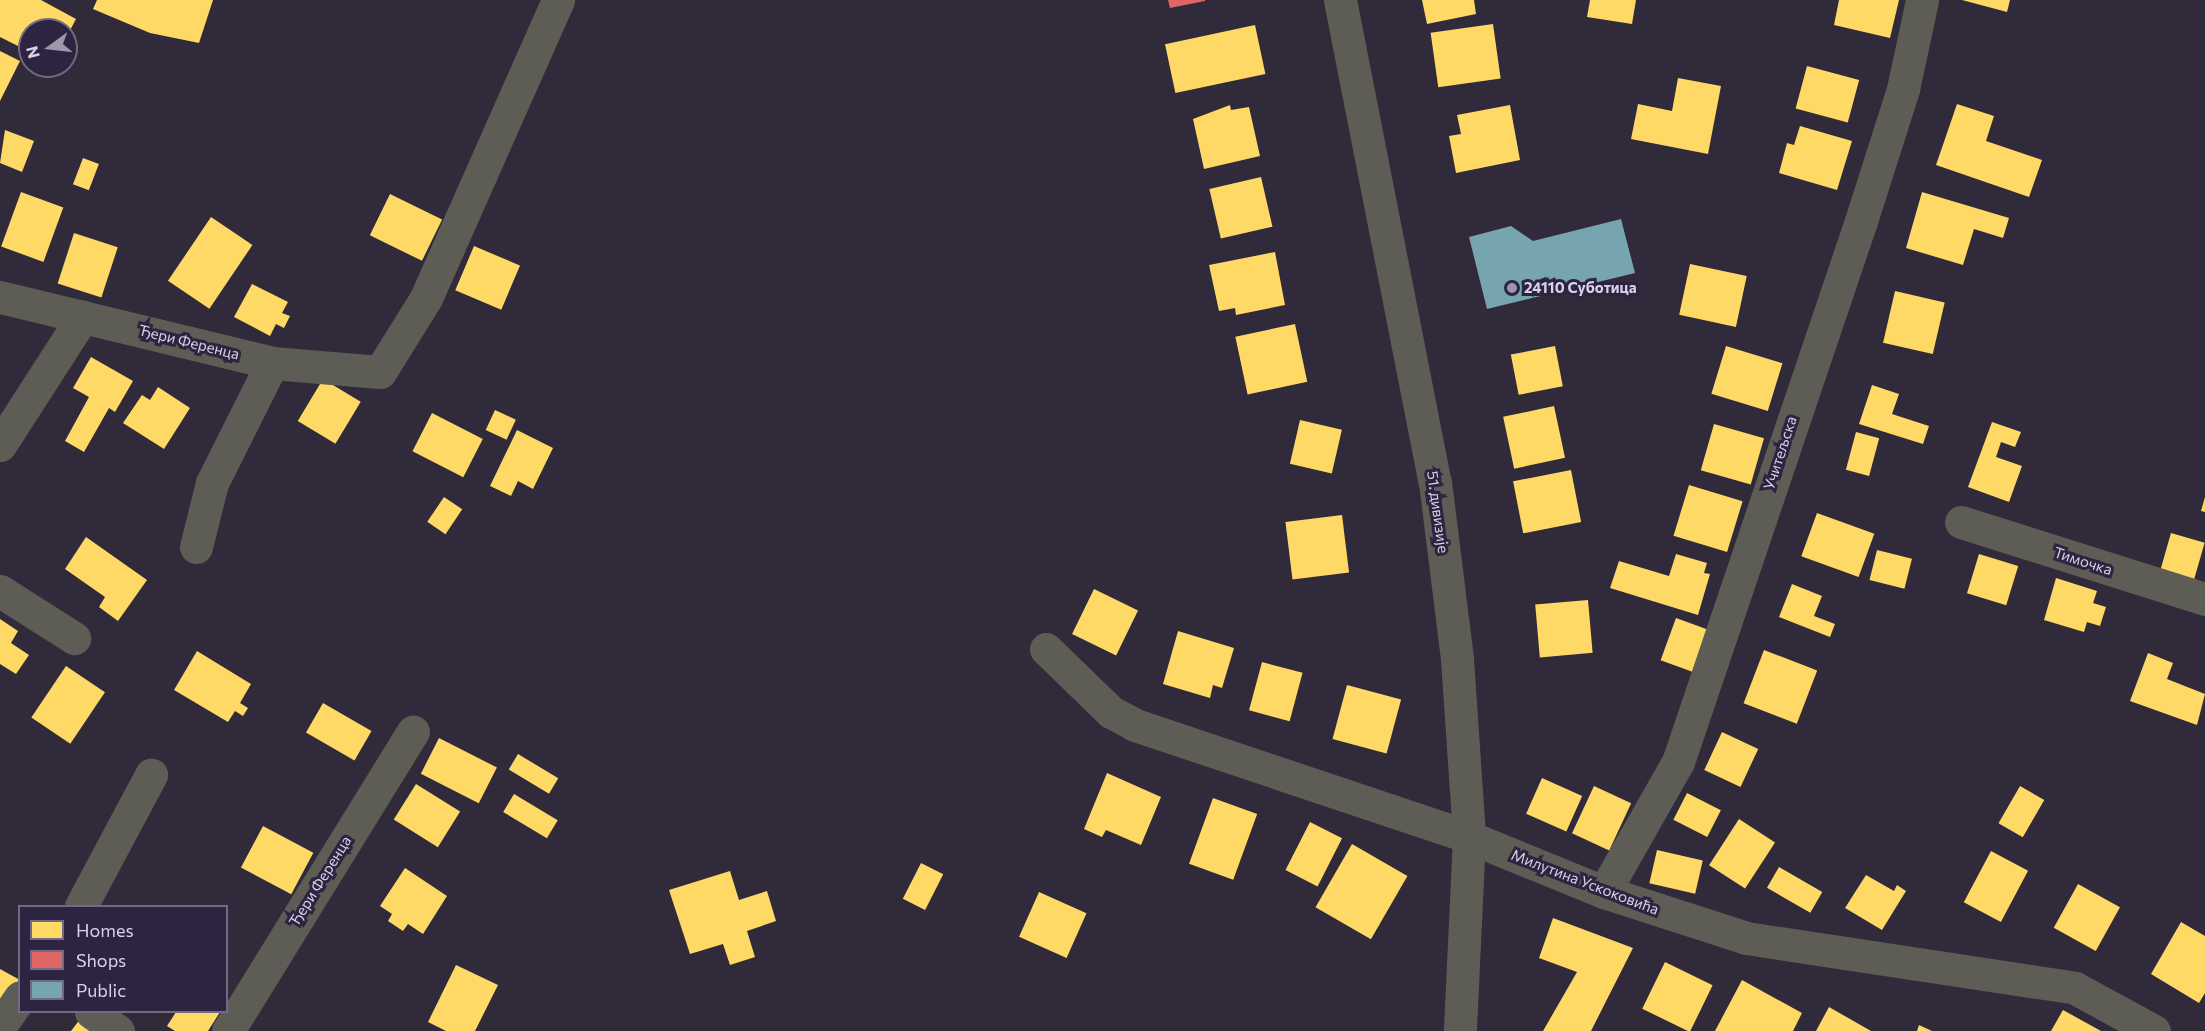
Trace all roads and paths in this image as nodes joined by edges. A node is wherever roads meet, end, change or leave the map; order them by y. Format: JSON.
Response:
{"nodes":[{"id":1,"x":558,"y":0,"type":"edge"},
{"id":2,"x":1340,"y":0,"type":"edge"},
{"id":3,"x":1922,"y":0,"type":"edge"},
{"id":4,"x":0,"y":297,"type":"edge"},
{"id":5,"x":83,"y":316,"type":"junction"},
{"id":6,"x":272,"y":363,"type":"junction"},
{"id":7,"x":0,"y":445,"type":"edge"},
{"id":8,"x":1961,"y":522,"type":"dead end"},
{"id":9,"x":196,"y":547,"type":"dead end"},
{"id":10,"x":0,"y":591,"type":"edge"},
{"id":11,"x":2205,"y":599,"type":"edge"},
{"id":12,"x":74,"y":638,"type":"dead end"},
{"id":13,"x":1046,"y":649,"type":"dead end"},
{"id":14,"x":413,"y":732,"type":"dead end"},
{"id":15,"x":151,"y":775,"type":"dead end"},
{"id":16,"x":1469,"y":837,"type":"junction"},
{"id":17,"x":1604,"y":892,"type":"junction"},
{"id":18,"x":82,"y":905,"type":"edge"},
{"id":19,"x":18,"y":1000,"type":"edge"},
{"id":20,"x":94,"y":1013,"type":"edge"},
{"id":21,"x":0,"y":1026,"type":"edge"},
{"id":22,"x":118,"y":1031,"type":"edge"},
{"id":23,"x":228,"y":1031,"type":"edge"},
{"id":24,"x":1460,"y":1031,"type":"edge"},
{"id":25,"x":2154,"y":1031,"type":"edge"}],
"edges":[{"from":1,"to":6,"type":"street","name":"Ђери Ференца"},
{"from":2,"to":16,"type":"street","name":"51. дивизије"},
{"from":3,"to":17,"type":"street","name":"Учитељска"},
{"from":4,"to":5,"type":"street","name":"Ђери Ференца"},
{"from":5,"to":6,"type":"street","name":"Ђери Ференца"},
{"from":5,"to":7,"type":"street"},
{"from":6,"to":9,"type":"street"},
{"from":8,"to":11,"type":"street","name":"Тимочка"},
{"from":10,"to":12,"type":"street"},
{"from":13,"to":16,"type":"street","name":"Милутина Ускоковића"},
{"from":14,"to":23,"type":"street","name":"Ђери Ференца"},
{"from":15,"to":18,"type":"street"},
{"from":16,"to":17,"type":"street","name":"Милутина Ускоковића"},
{"from":16,"to":24,"type":"street","name":"51. дивизије"},
{"from":17,"to":25,"type":"street","name":"Милутина Ускоковића"},
{"from":19,"to":21,"type":"street"},
{"from":20,"to":22,"type":"street"}]}
